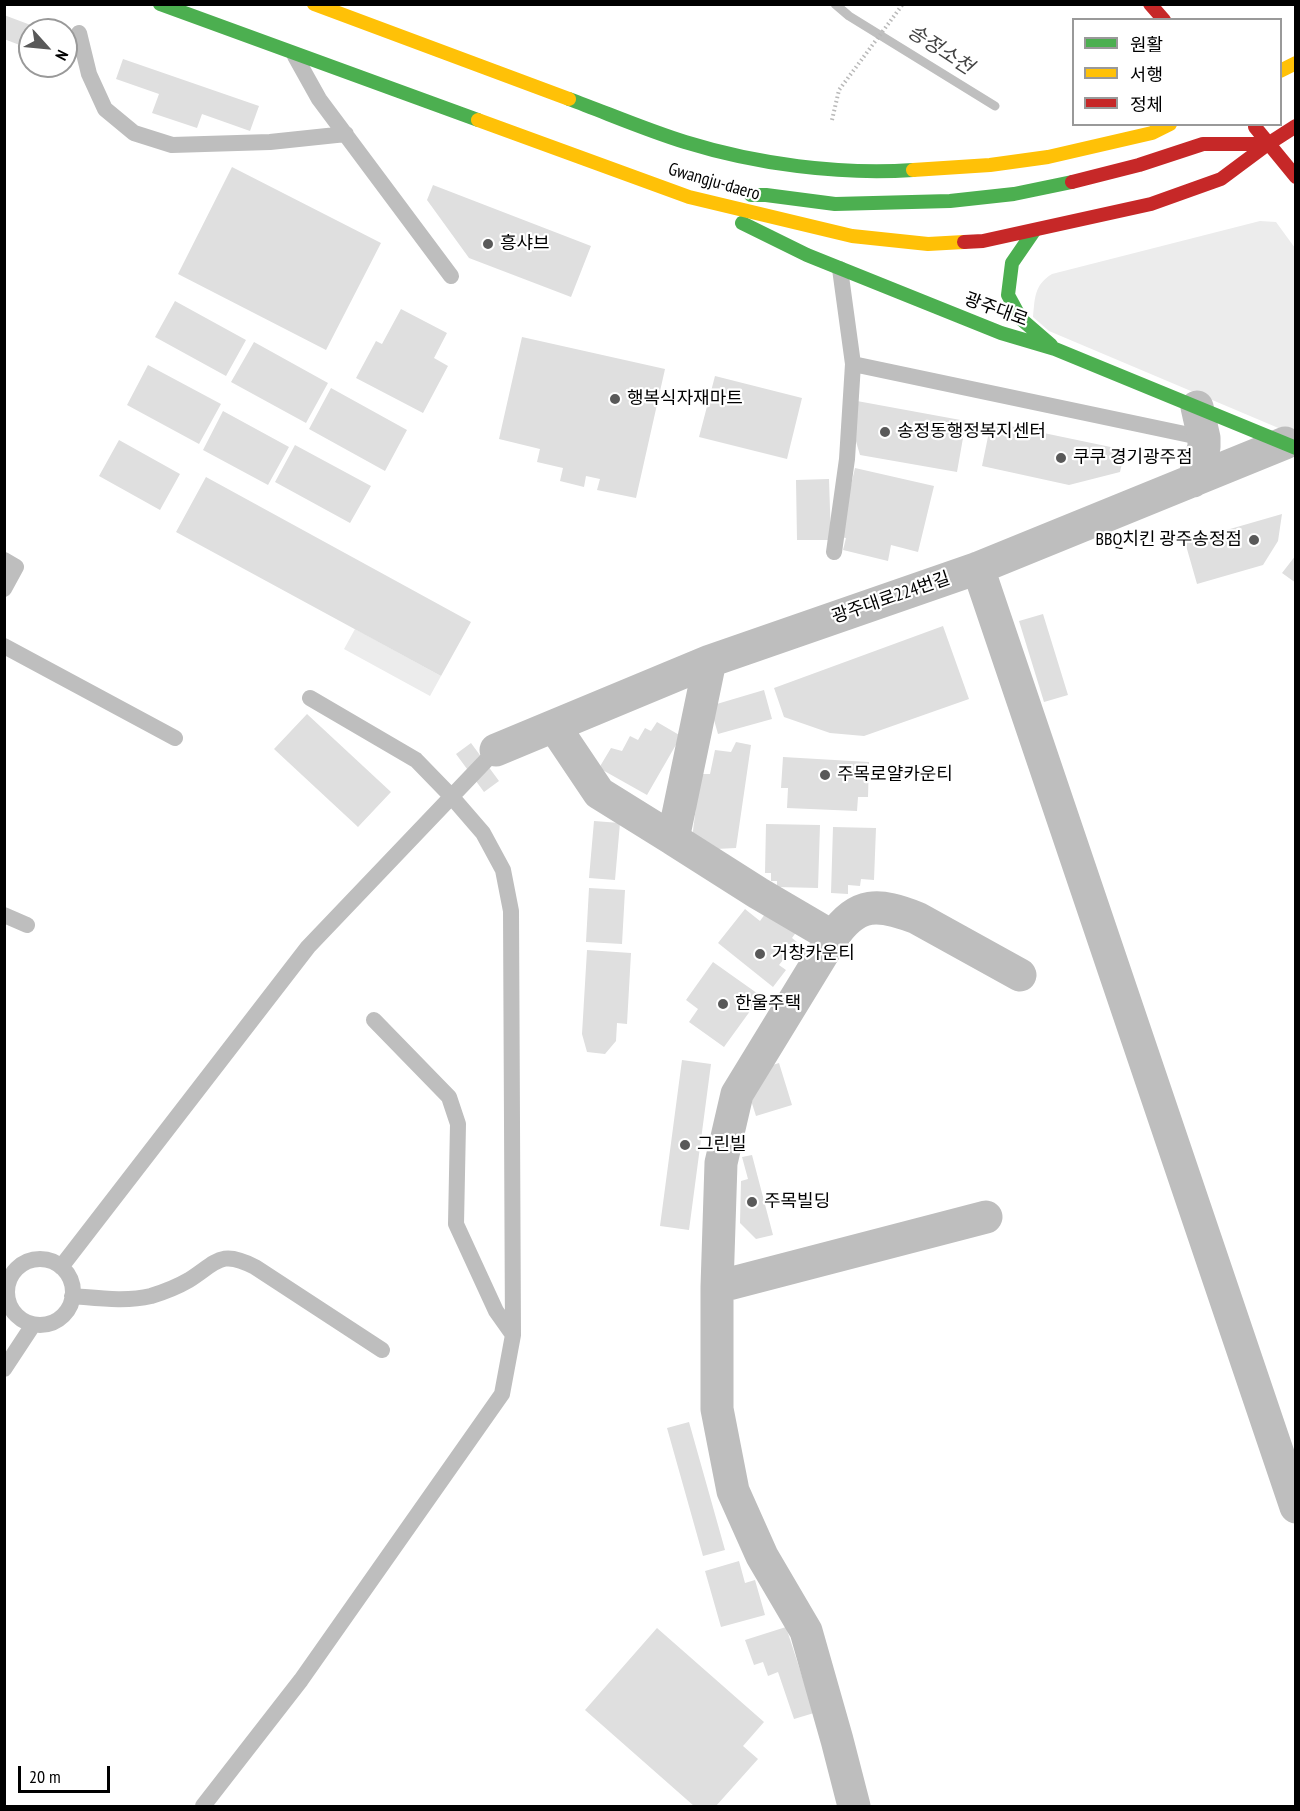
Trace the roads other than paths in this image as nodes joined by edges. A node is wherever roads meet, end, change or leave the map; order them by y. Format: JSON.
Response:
{"nodes":[{"id":1,"x":160,"y":4,"type":"edge"},
{"id":2,"x":314,"y":4,"type":"edge"},
{"id":3,"x":1150,"y":4,"type":"edge"},
{"id":4,"x":1162,"y":18,"type":"edge"},
{"id":5,"x":79,"y":33,"type":"dead end"},
{"id":6,"x":293,"y":52,"type":"junction"},
{"id":7,"x":1296,"y":63,"type":"edge"},
{"id":8,"x":1282,"y":70,"type":"edge"},
{"id":9,"x":1166,"y":126,"type":"edge"},
{"id":10,"x":1254,"y":126,"type":"edge"},
{"id":11,"x":1296,"y":126,"type":"edge"},
{"id":12,"x":1186,"y":130,"type":"dead end"},
{"id":13,"x":1095,"y":133,"type":"dead end"},
{"id":14,"x":1152,"y":133,"type":"junction"},
{"id":15,"x":346,"y":134,"type":"junction"},
{"id":16,"x":1296,"y":135,"type":"edge"},
{"id":17,"x":1268,"y":144,"type":"junction"},
{"id":18,"x":1083,"y":149,"type":"junction"},
{"id":19,"x":1296,"y":177,"type":"edge"},
{"id":20,"x":689,"y":197,"type":"junction"},
{"id":21,"x":1034,"y":231,"type":"junction"},
{"id":22,"x":840,"y":269,"type":"junction"},
{"id":23,"x":451,"y":276,"type":"dead end"},
{"id":24,"x":1055,"y":349,"type":"junction"},
{"id":25,"x":853,"y":364,"type":"junction"},
{"id":26,"x":1197,"y":407,"type":"junction"},
{"id":27,"x":1204,"y":438,"type":"junction"},
{"id":28,"x":1290,"y":446,"type":"edge"},
{"id":29,"x":1193,"y":481,"type":"junction"},
{"id":30,"x":834,"y":552,"type":"dead end"},
{"id":31,"x":4,"y":560,"type":"edge"},
{"id":32,"x":978,"y":568,"type":"junction"},
{"id":33,"x":4,"y":589,"type":"edge"},
{"id":34,"x":4,"y":646,"type":"edge"},
{"id":35,"x":710,"y":661,"type":"junction"},
{"id":36,"x":310,"y":698,"type":"dead end"},
{"id":37,"x":554,"y":726,"type":"junction"},
{"id":38,"x":175,"y":738,"type":"dead end"},
{"id":39,"x":496,"y":750,"type":"joint"},
{"id":40,"x":452,"y":796,"type":"junction"},
{"id":41,"x":673,"y":839,"type":"junction"},
{"id":42,"x":4,"y":915,"type":"edge"},
{"id":43,"x":27,"y":925,"type":"dead end"},
{"id":44,"x":833,"y":937,"type":"junction"},
{"id":45,"x":1020,"y":975,"type":"dead end"},
{"id":46,"x":374,"y":1020,"type":"dead end"},
{"id":47,"x":986,"y":1217,"type":"dead end"},
{"id":48,"x":61,"y":1267,"type":"junction"},
{"id":49,"x":8,"y":1272,"type":"edge"},
{"id":50,"x":717,"y":1287,"type":"junction"},
{"id":51,"x":72,"y":1296,"type":"junction"},
{"id":52,"x":33,"y":1325,"type":"junction"},
{"id":53,"x":513,"y":1335,"type":"junction"},
{"id":54,"x":382,"y":1350,"type":"dead end"},
{"id":55,"x":4,"y":1369,"type":"edge"},
{"id":56,"x":1296,"y":1507,"type":"edge"},
{"id":57,"x":203,"y":1806,"type":"edge"},
{"id":58,"x":854,"y":1806,"type":"edge"}],
"edges":[{"from":1,"to":6,"type":"street","name":"Gwangju-daero"},
{"from":2,"to":18,"type":"street","name":"Gwangju-daero"},
{"from":3,"to":4,"type":"street"},
{"from":5,"to":15,"type":"lane"},
{"from":6,"to":15,"type":"lane"},
{"from":6,"to":20,"type":"street","name":"Gwangju-daero"},
{"from":7,"to":8,"type":"street"},
{"from":9,"to":14,"type":"street","name":"Gwangju-daero"},
{"from":10,"to":17,"type":"street"},
{"from":11,"to":17,"type":"street"},
{"from":12,"to":14,"type":"street"},
{"from":13,"to":18,"type":"street"},
{"from":14,"to":18,"type":"street","name":"Gwangju-daero"},
{"from":15,"to":23,"type":"lane"},
{"from":16,"to":17,"type":"street"},
{"from":17,"to":19,"type":"street"},
{"from":17,"to":20,"type":"street"},
{"from":17,"to":21,"type":"street","name":"Gwangju-daero"},
{"from":20,"to":21,"type":"street","name":"Gwangju-daero"},
{"from":20,"to":22,"type":"street","name":"광주대로"},
{"from":21,"to":24,"type":"street"},
{"from":22,"to":24,"type":"street","name":"광주대로"},
{"from":22,"to":25,"type":"lane"},
{"from":24,"to":26,"type":"street","name":"광주대로"},
{"from":25,"to":27,"type":"lane"},
{"from":25,"to":30,"type":"lane"},
{"from":26,"to":27,"type":"street"},
{"from":26,"to":28,"type":"street","name":"광주대로"},
{"from":27,"to":29,"type":"street"},
{"from":28,"to":29,"type":"street","name":"광주대로224번길"},
{"from":29,"to":32,"type":"street","name":"광주대로224번길"},
{"from":31,"to":33,"type":"lane"},
{"from":32,"to":35,"type":"street","name":"광주대로224번길"},
{"from":32,"to":56,"type":"street"},
{"from":34,"to":38,"type":"lane"},
{"from":35,"to":37,"type":"street","name":"광주대로224번길"},
{"from":35,"to":41,"type":"street"},
{"from":36,"to":40,"type":"lane"},
{"from":37,"to":39,"type":"street","name":"광주대로224번길"},
{"from":37,"to":41,"type":"street"},
{"from":39,"to":40,"type":"lane"},
{"from":40,"to":48,"type":"lane"},
{"from":40,"to":53,"type":"lane"},
{"from":41,"to":44,"type":"street"},
{"from":42,"to":43,"type":"lane"},
{"from":44,"to":45,"type":"street"},
{"from":44,"to":50,"type":"street"},
{"from":46,"to":53,"type":"lane"},
{"from":47,"to":50,"type":"street"},
{"from":48,"to":49,"type":"lane"},
{"from":48,"to":51,"type":"lane"},
{"from":49,"to":52,"type":"lane"},
{"from":50,"to":58,"type":"street"},
{"from":51,"to":52,"type":"lane"},
{"from":51,"to":54,"type":"lane"},
{"from":52,"to":55,"type":"lane"},
{"from":53,"to":57,"type":"lane"}]}
